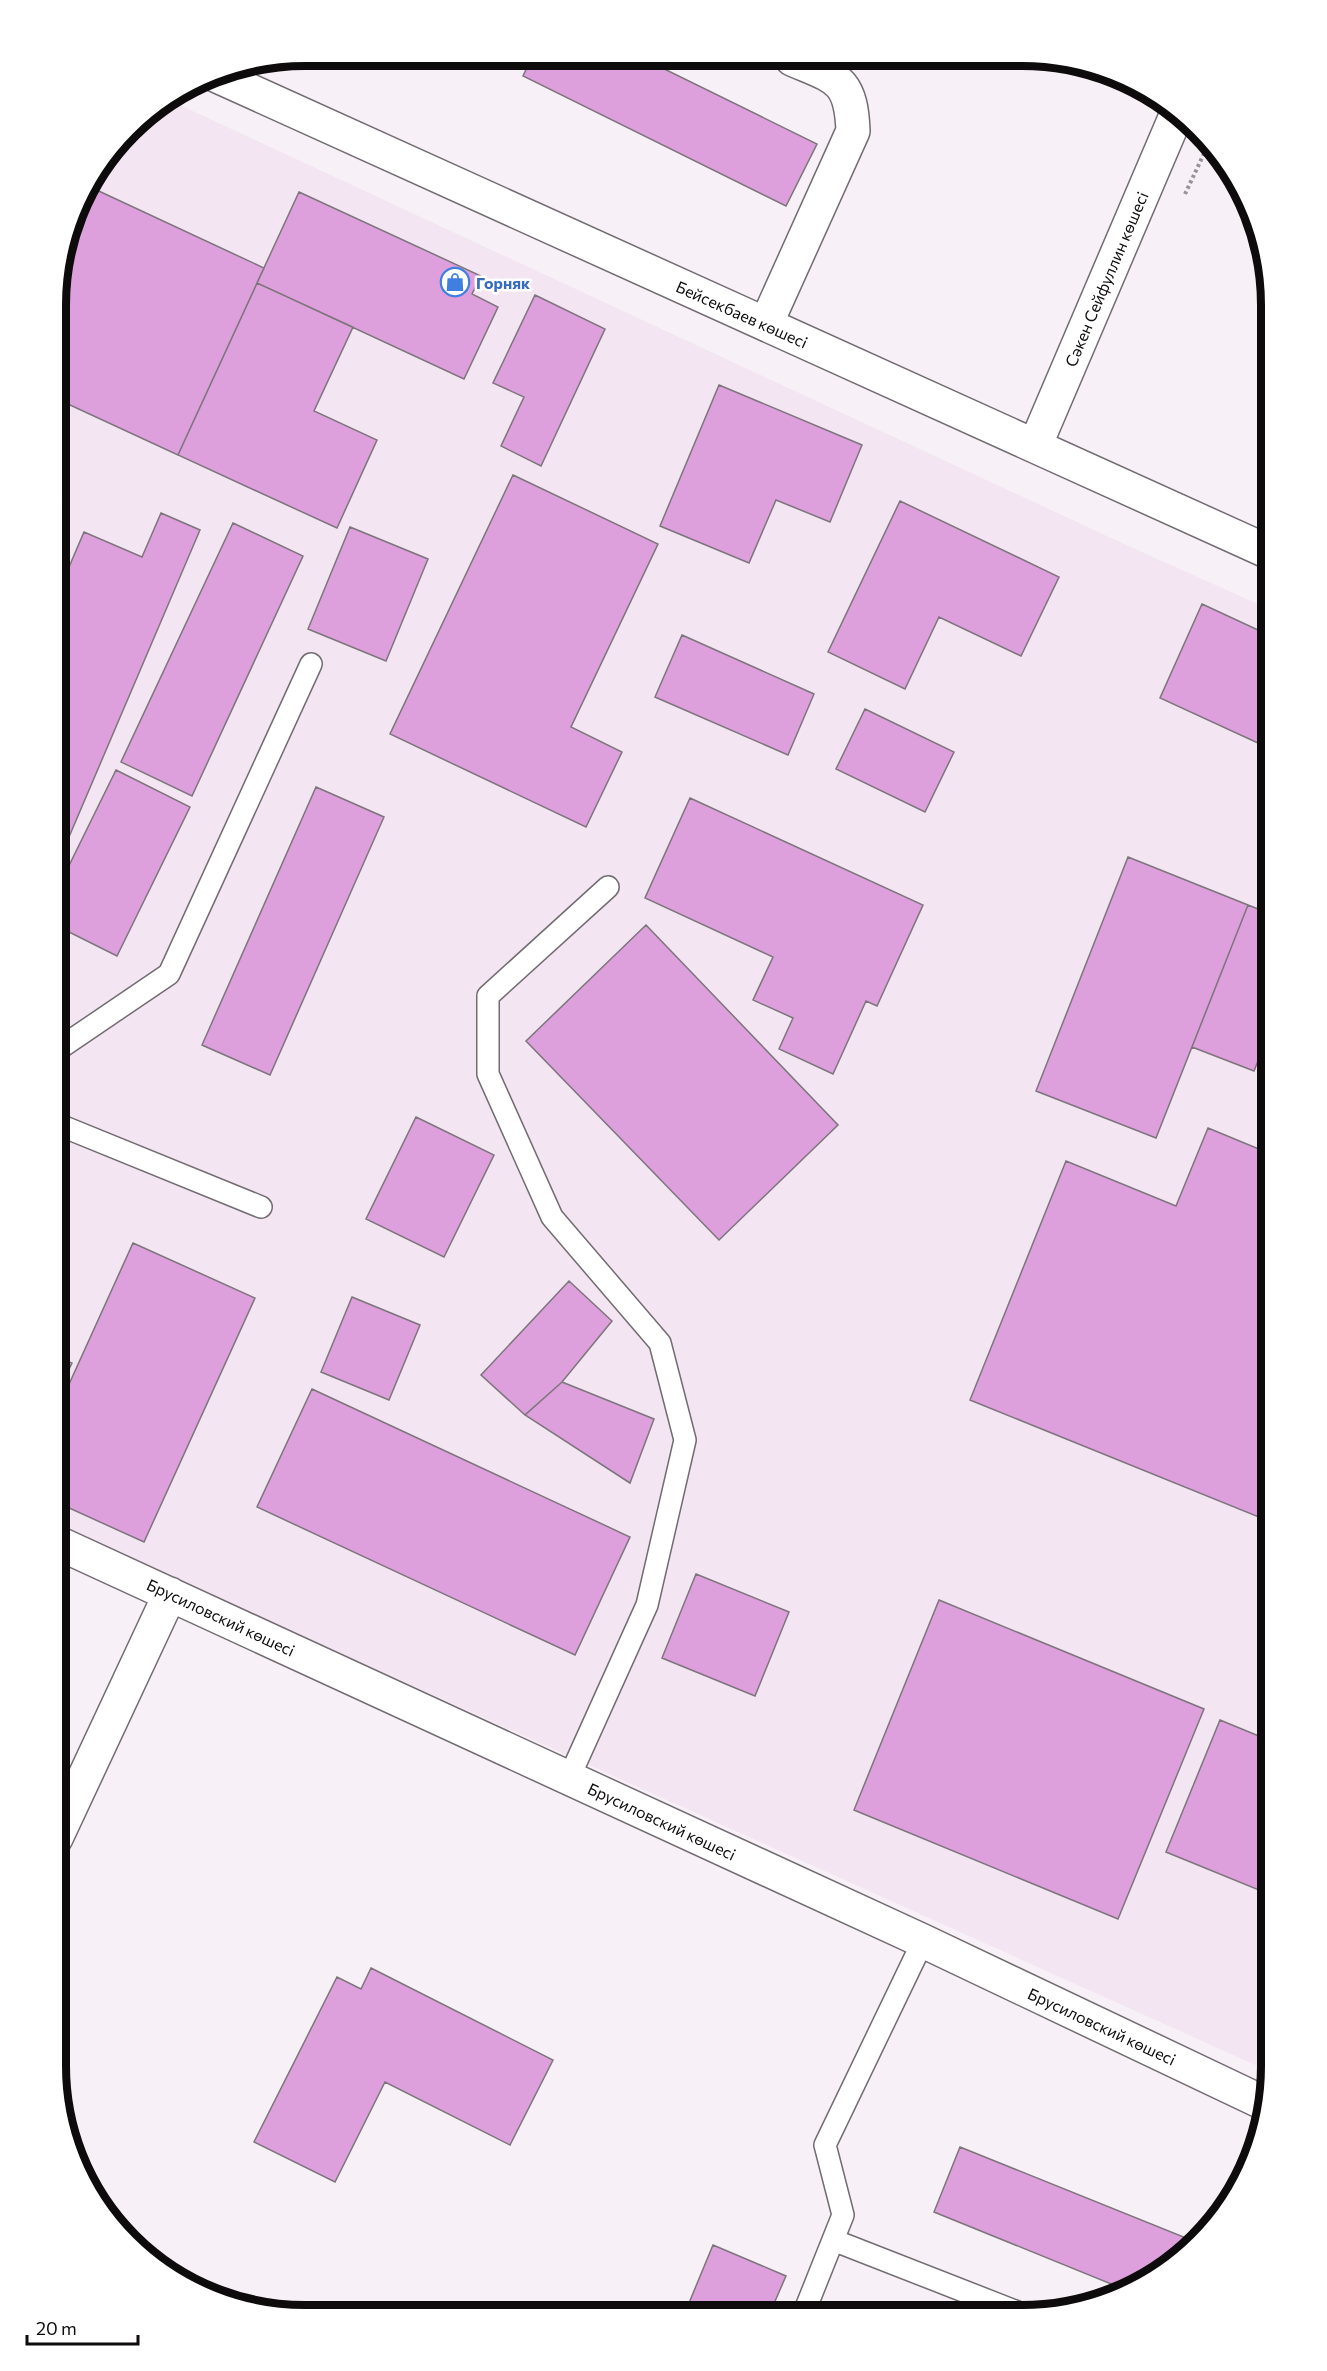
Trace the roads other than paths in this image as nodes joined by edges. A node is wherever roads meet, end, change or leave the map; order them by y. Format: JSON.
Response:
{"nodes":[{"id":1,"x":809,"y":66,"type":"edge"},
{"id":2,"x":226,"y":80,"type":"edge"},
{"id":3,"x":1174,"y":120,"type":"edge"},
{"id":4,"x":766,"y":324,"type":"junction"},
{"id":5,"x":1035,"y":446,"type":"junction"},
{"id":6,"x":1261,"y":548,"type":"edge"},
{"id":7,"x":311,"y":664,"type":"dead end"},
{"id":8,"x":608,"y":887,"type":"dead end"},
{"id":9,"x":66,"y":1044,"type":"edge"},
{"id":10,"x":66,"y":1128,"type":"edge"},
{"id":11,"x":261,"y":1207,"type":"dead end"},
{"id":12,"x":66,"y":1547,"type":"edge"},
{"id":13,"x":170,"y":1594,"type":"junction"},
{"id":14,"x":569,"y":1778,"type":"junction"},
{"id":15,"x":66,"y":1817,"type":"edge"},
{"id":16,"x":923,"y":1941,"type":"junction"},
{"id":17,"x":1258,"y":2100,"type":"edge"},
{"id":18,"x":833,"y":2240,"type":"junction"},
{"id":19,"x":807,"y":2305,"type":"edge"},
{"id":20,"x":999,"y":2305,"type":"edge"}],
"edges":[{"from":1,"to":4,"type":"street"},
{"from":2,"to":4,"type":"street","name":"Бейсекбаев көшесі"},
{"from":3,"to":5,"type":"street","name":"Сәкен Сейфуллин көшесі"},
{"from":4,"to":5,"type":"street","name":"Бейсекбаев көшесі"},
{"from":5,"to":6,"type":"street","name":"Бейсекбаев көшесі"},
{"from":7,"to":9,"type":"lane"},
{"from":8,"to":14,"type":"lane"},
{"from":10,"to":11,"type":"lane"},
{"from":12,"to":13,"type":"street","name":"Брусиловский көшесі"},
{"from":13,"to":14,"type":"street","name":"Брусиловский көшесі"},
{"from":13,"to":15,"type":"street"},
{"from":14,"to":16,"type":"street","name":"Брусиловский көшесі"},
{"from":16,"to":17,"type":"street","name":"Брусиловский көшесі"},
{"from":16,"to":18,"type":"lane"},
{"from":18,"to":19,"type":"lane"},
{"from":18,"to":20,"type":"lane"}]}
